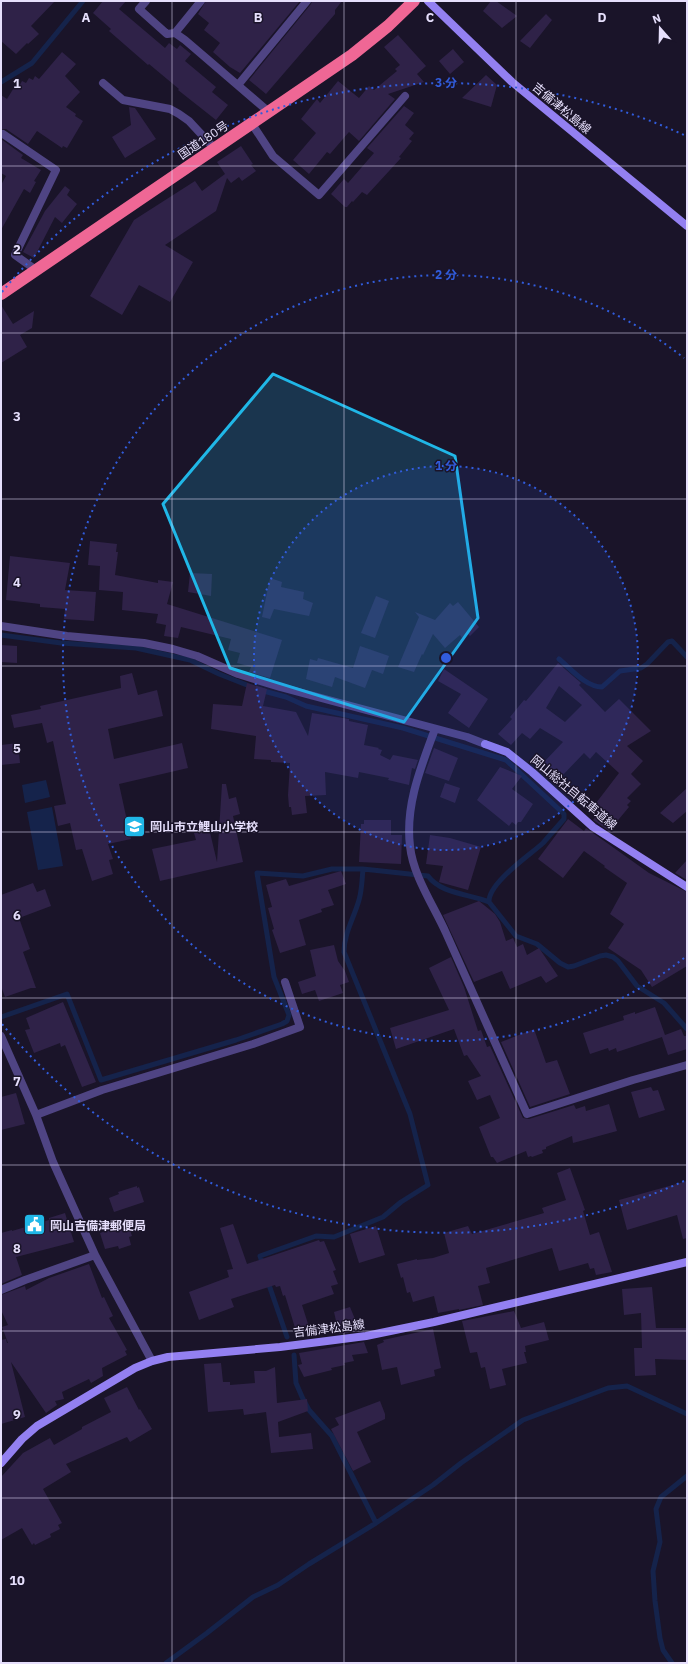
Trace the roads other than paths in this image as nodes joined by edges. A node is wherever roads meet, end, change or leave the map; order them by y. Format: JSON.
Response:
{"nodes":[{"id":1,"x":146,"y":1,"type":"edge"},
{"id":2,"x":201,"y":1,"type":"edge"},
{"id":3,"x":307,"y":1,"type":"edge"},
{"id":4,"x":414,"y":1,"type":"edge"},
{"id":5,"x":428,"y":1,"type":"edge"},
{"id":6,"x":175,"y":33,"type":"junction"},
{"id":7,"x":103,"y":83,"type":"dead end"},
{"id":8,"x":238,"y":86,"type":"junction"},
{"id":9,"x":405,"y":96,"type":"dead end"},
{"id":10,"x":269,"y":112,"type":"junction"},
{"id":11,"x":252,"y":124,"type":"junction"},
{"id":12,"x":3,"y":134,"type":"dead end"},
{"id":13,"x":215,"y":149,"type":"junction"},
{"id":14,"x":687,"y":226,"type":"edge"},
{"id":15,"x":36,"y":270,"type":"junction"},
{"id":16,"x":1,"y":294,"type":"edge"},
{"id":17,"x":1,"y":626,"type":"edge"},
{"id":18,"x":435,"y":728,"type":"junction"},
{"id":19,"x":485,"y":744,"type":"joint"},
{"id":20,"x":687,"y":887,"type":"edge"},
{"id":21,"x":285,"y":982,"type":"dead end"},
{"id":22,"x":1,"y":1036,"type":"edge"},
{"id":23,"x":687,"y":1065,"type":"edge"},
{"id":24,"x":36,"y":1115,"type":"junction"},
{"id":25,"x":95,"y":1255,"type":"junction"},
{"id":26,"x":687,"y":1262,"type":"edge"},
{"id":27,"x":1,"y":1290,"type":"edge"},
{"id":28,"x":152,"y":1361,"type":"junction"},
{"id":29,"x":1,"y":1463,"type":"edge"}],
"edges":[{"from":1,"to":6,"type":"street"},
{"from":2,"to":6,"type":"street"},
{"from":3,"to":8,"type":"street"},
{"from":4,"to":10,"type":"highway","name":"国道180号"},
{"from":5,"to":14,"type":"main road","name":"吉備津松島線"},
{"from":6,"to":8,"type":"street"},
{"from":7,"to":13,"type":"street"},
{"from":8,"to":10,"type":"street"},
{"from":9,"to":11,"type":"street"},
{"from":10,"to":11,"type":"highway","name":"国道180号"},
{"from":11,"to":13,"type":"highway","name":"国道180号"},
{"from":12,"to":15,"type":"street"},
{"from":13,"to":15,"type":"highway","name":"国道180号"},
{"from":15,"to":16,"type":"highway","name":"国道180号"},
{"from":17,"to":18,"type":"street"},
{"from":18,"to":19,"type":"street"},
{"from":18,"to":23,"type":"street"},
{"from":19,"to":20,"type":"main road","name":"岡山総社自転車道線"},
{"from":21,"to":24,"type":"street"},
{"from":22,"to":24,"type":"street"},
{"from":24,"to":25,"type":"street"},
{"from":25,"to":27,"type":"street"},
{"from":25,"to":28,"type":"street"},
{"from":26,"to":28,"type":"main road","name":"吉備津松島線"},
{"from":28,"to":29,"type":"main road","name":"吉備津松島線"}]}
